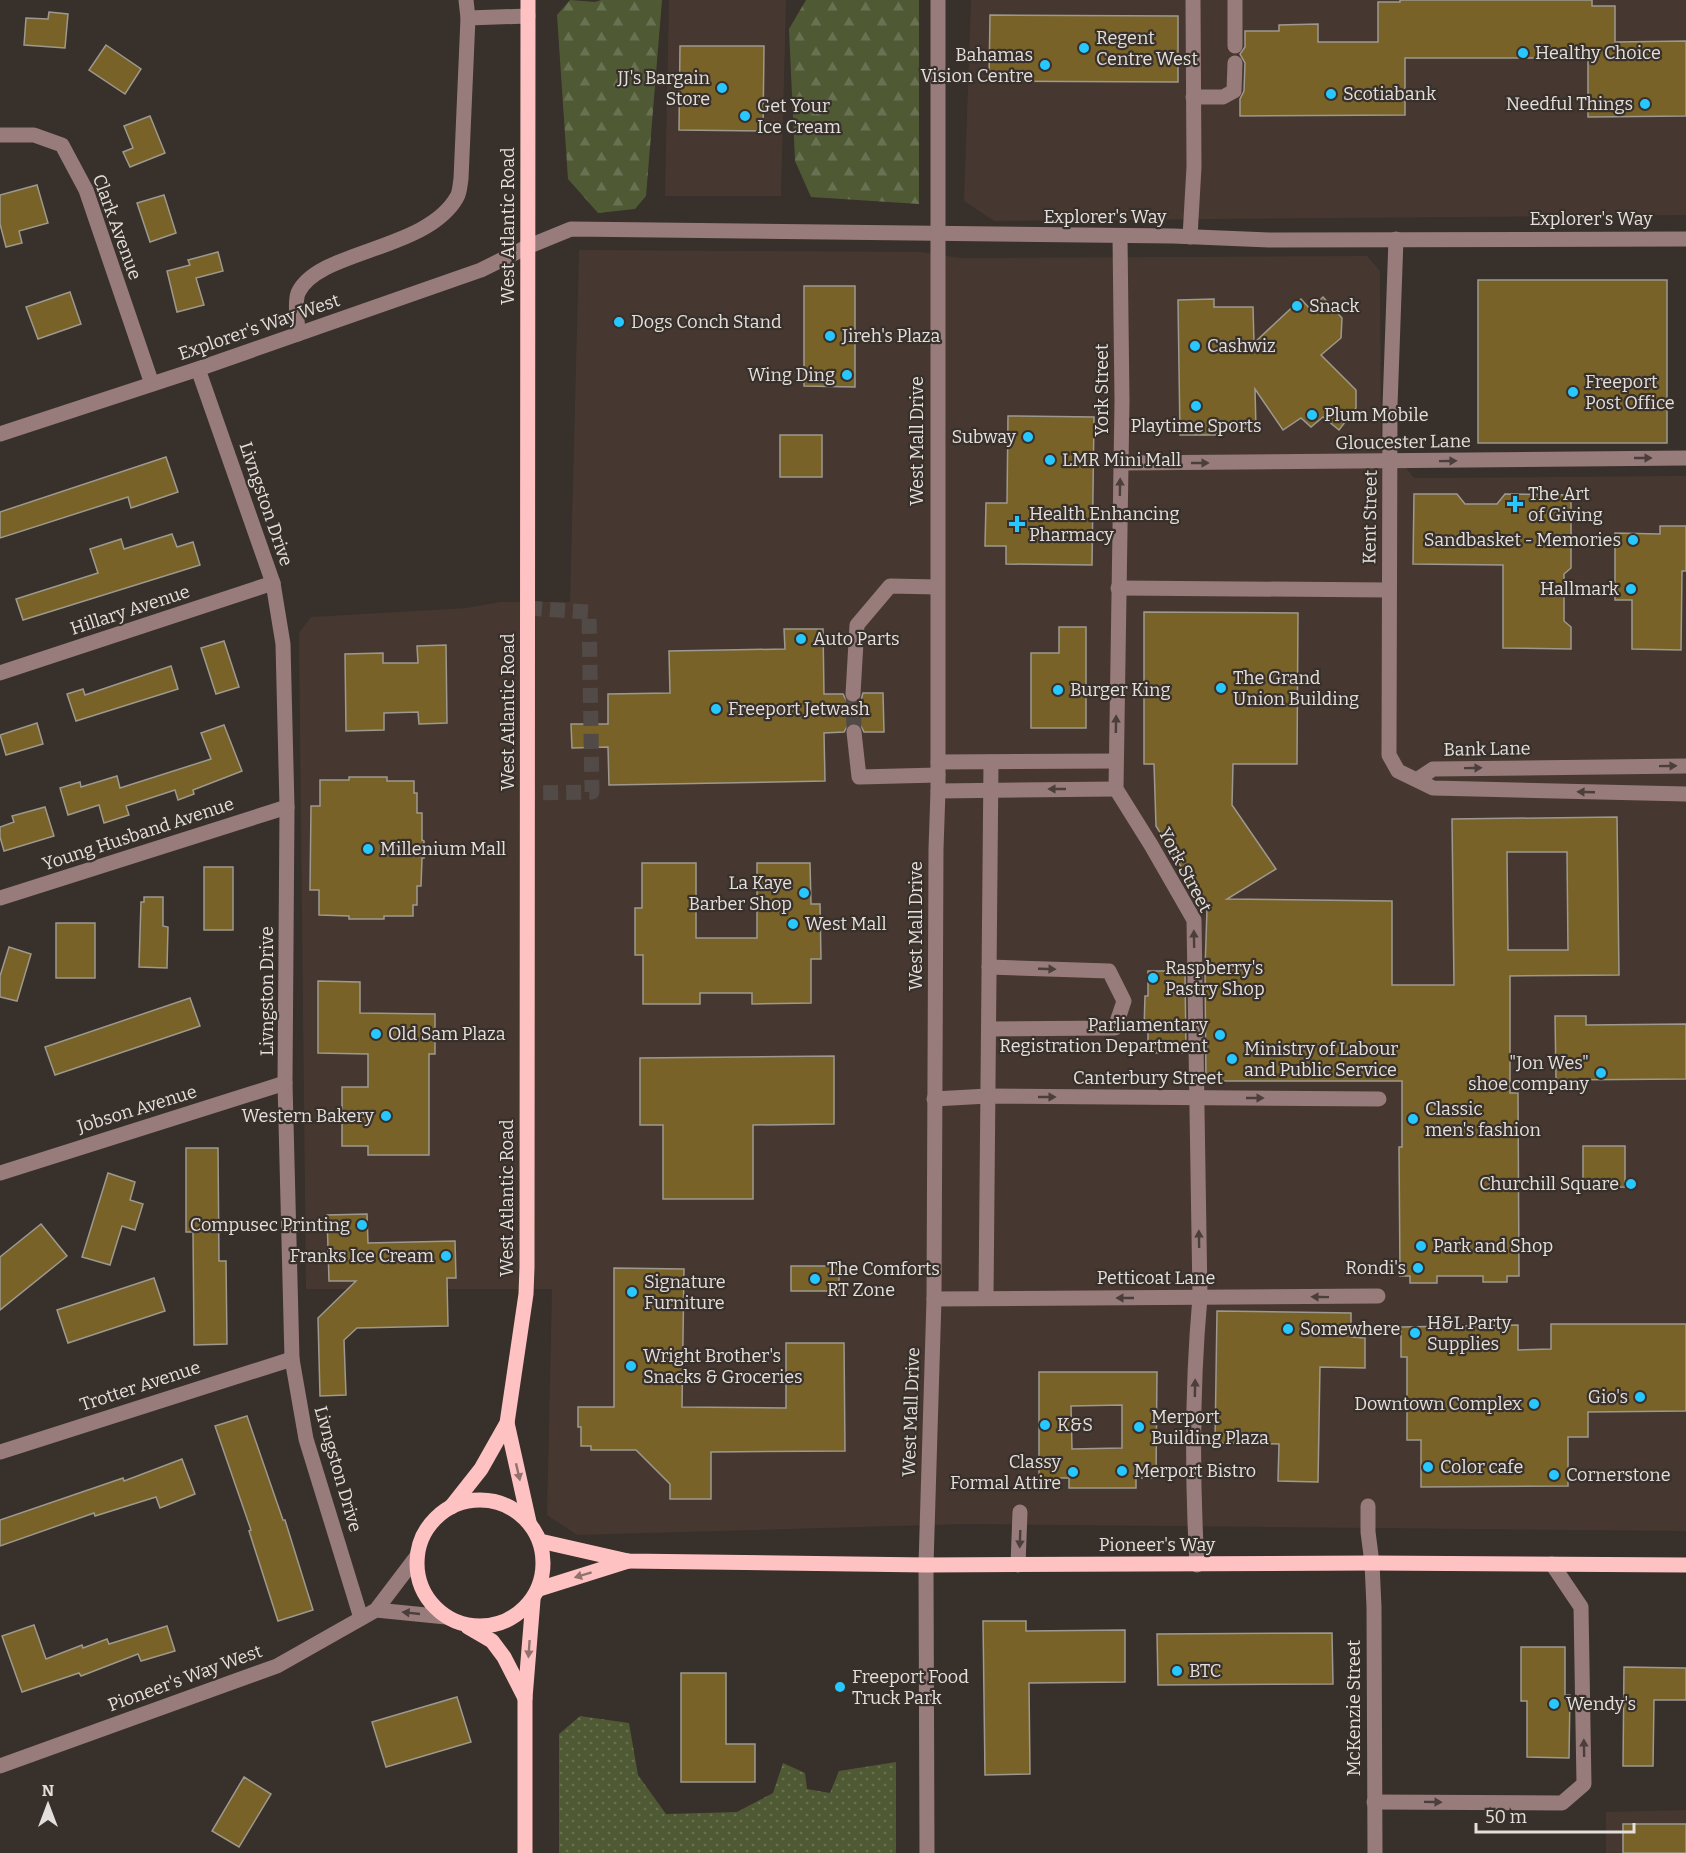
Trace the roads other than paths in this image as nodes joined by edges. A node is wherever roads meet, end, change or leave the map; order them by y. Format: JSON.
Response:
{"nodes":[{"id":1,"x":466,"y":0,"type":"edge"},
{"id":2,"x":528,"y":0,"type":"edge"},
{"id":3,"x":938,"y":0,"type":"edge"},
{"id":4,"x":1193,"y":0,"type":"edge"},
{"id":5,"x":1235,"y":0,"type":"edge"},
{"id":6,"x":528,"y":16,"type":"junction"},
{"id":7,"x":468,"y":18,"type":"junction"},
{"id":8,"x":1235,"y":46,"type":"dead end"},
{"id":9,"x":1235,"y":63,"type":"dead end"},
{"id":10,"x":1193,"y":97,"type":"junction"},
{"id":11,"x":0,"y":135,"type":"edge"},
{"id":12,"x":936,"y":234,"type":"junction"},
{"id":13,"x":1120,"y":237,"type":"junction"},
{"id":14,"x":1190,"y":237,"type":"junction"},
{"id":15,"x":1396,"y":239,"type":"junction"},
{"id":16,"x":1686,"y":239,"type":"edge"},
{"id":17,"x":527,"y":247,"type":"junction"},
{"id":18,"x":298,"y":334,"type":"junction"},
{"id":19,"x":198,"y":369,"type":"junction"},
{"id":20,"x":152,"y":384,"type":"junction"},
{"id":21,"x":0,"y":434,"type":"edge"},
{"id":22,"x":1686,"y":458,"type":"edge"},
{"id":23,"x":1390,"y":462,"type":"junction"},
{"id":24,"x":1121,"y":463,"type":"junction"},
{"id":25,"x":273,"y":583,"type":"junction"},
{"id":26,"x":938,"y":587,"type":"junction"},
{"id":27,"x":1118,"y":588,"type":"junction"},
{"id":28,"x":1389,"y":590,"type":"junction"},
{"id":29,"x":0,"y":674,"type":"edge"},
{"id":30,"x":853,"y":694,"type":"tunnel mouth"},
{"id":31,"x":854,"y":732,"type":"tunnel mouth"},
{"id":32,"x":1115,"y":761,"type":"junction"},
{"id":33,"x":991,"y":762,"type":"junction"},
{"id":34,"x":1686,"y":766,"type":"edge"},
{"id":35,"x":938,"y":776,"type":"junction"},
{"id":36,"x":1418,"y":779,"type":"junction"},
{"id":37,"x":1116,"y":789,"type":"junction"},
{"id":38,"x":991,"y":790,"type":"junction"},
{"id":39,"x":1686,"y":794,"type":"edge"},
{"id":40,"x":287,"y":807,"type":"junction"},
{"id":41,"x":0,"y":898,"type":"edge"},
{"id":42,"x":989,"y":967,"type":"junction"},
{"id":43,"x":989,"y":1029,"type":"junction"},
{"id":44,"x":285,"y":1083,"type":"junction"},
{"id":45,"x":988,"y":1096,"type":"junction"},
{"id":46,"x":1196,"y":1098,"type":"junction"},
{"id":47,"x":934,"y":1099,"type":"junction"},
{"id":48,"x":1379,"y":1099,"type":"dead end"},
{"id":49,"x":0,"y":1173,"type":"edge"},
{"id":50,"x":1378,"y":1296,"type":"dead end"},
{"id":51,"x":986,"y":1298,"type":"junction"},
{"id":52,"x":1200,"y":1298,"type":"junction"},
{"id":53,"x":934,"y":1299,"type":"junction"},
{"id":54,"x":292,"y":1359,"type":"junction"},
{"id":55,"x":507,"y":1423,"type":"junction"},
{"id":56,"x":0,"y":1452,"type":"edge"},
{"id":57,"x":1368,"y":1506,"type":"dead end"},
{"id":58,"x":451,"y":1507,"type":"junction"},
{"id":59,"x":1020,"y":1512,"type":"dead end"},
{"id":60,"x":529,"y":1522,"type":"junction"},
{"id":61,"x":540,"y":1541,"type":"junction"},
{"id":62,"x":417,"y":1556,"type":"junction"},
{"id":63,"x":628,"y":1561,"type":"junction"},
{"id":64,"x":1372,"y":1563,"type":"junction"},
{"id":65,"x":1552,"y":1564,"type":"junction"},
{"id":66,"x":926,"y":1565,"type":"junction"},
{"id":67,"x":1018,"y":1565,"type":"junction"},
{"id":68,"x":1197,"y":1565,"type":"junction"},
{"id":69,"x":1686,"y":1565,"type":"edge"},
{"id":70,"x":536,"y":1594,"type":"junction"},
{"id":71,"x":376,"y":1610,"type":"junction"},
{"id":72,"x":446,"y":1617,"type":"junction"},
{"id":73,"x":361,"y":1618,"type":"junction"},
{"id":74,"x":467,"y":1626,"type":"junction"},
{"id":75,"x":525,"y":1698,"type":"junction"},
{"id":76,"x":0,"y":1766,"type":"edge"},
{"id":77,"x":1374,"y":1802,"type":"junction"},
{"id":78,"x":525,"y":1853,"type":"edge"},
{"id":79,"x":927,"y":1853,"type":"edge"},
{"id":80,"x":1374,"y":1853,"type":"edge"}],
"edges":[{"from":1,"to":7,"type":"street"},
{"from":2,"to":6,"type":"main road","name":"West Atlantic Road"},
{"from":3,"to":12,"type":"street","name":"West Mall Drive"},
{"from":4,"to":10,"type":"street"},
{"from":5,"to":8,"type":"street"},
{"from":6,"to":7,"type":"street"},
{"from":6,"to":17,"type":"main road","name":"West Atlantic Road"},
{"from":7,"to":18,"type":"street"},
{"from":9,"to":10,"type":"street"},
{"from":10,"to":14,"type":"street"},
{"from":11,"to":20,"type":"street","name":"Clark Avenue"},
{"from":12,"to":13,"type":"street","name":"Explorer's Way"},
{"from":12,"to":17,"type":"street","name":"Explorer's Way"},
{"from":12,"to":26,"type":"street","name":"West Mall Drive"},
{"from":13,"to":14,"type":"street","name":"Explorer's Way"},
{"from":13,"to":24,"type":"street","name":"York Street"},
{"from":14,"to":15,"type":"street","name":"Explorer's Way"},
{"from":15,"to":16,"type":"street","name":"Explorer's Way"},
{"from":15,"to":23,"type":"street","name":"Kent Street"},
{"from":17,"to":18,"type":"street","name":"Explorer's Way West"},
{"from":17,"to":55,"type":"main road","name":"West Atlantic Road"},
{"from":18,"to":19,"type":"street","name":"Explorer's Way West"},
{"from":19,"to":20,"type":"street","name":"Explorer's Way West"},
{"from":19,"to":25,"type":"street","name":"Livngston Drive"},
{"from":20,"to":21,"type":"street","name":"Explorer's Way West"},
{"from":23,"to":22,"type":"street","name":"Gloucester Lane","one_way":true},
{"from":24,"to":23,"type":"street","name":"Gloucester Lane","one_way":true},
{"from":23,"to":28,"type":"street","name":"Kent Street"},
{"from":27,"to":24,"type":"street","name":"York Street","one_way":true},
{"from":25,"to":29,"type":"street","name":"Hillary Avenue"},
{"from":25,"to":40,"type":"street","name":"Livngston Drive"},
{"from":26,"to":30,"type":"street"},
{"from":26,"to":35,"type":"street","name":"West Mall Drive"},
{"from":27,"to":28,"type":"street"},
{"from":32,"to":27,"type":"street","name":"York Street","one_way":true},
{"from":28,"to":36,"type":"street","name":"Kent Street"},
{"from":31,"to":35,"type":"street"},
{"from":32,"to":33,"type":"street"},
{"from":32,"to":37,"type":"street","name":"York Street"},
{"from":33,"to":35,"type":"street"},
{"from":33,"to":38,"type":"street"},
{"from":36,"to":34,"type":"street","name":"Bank Lane","one_way":true},
{"from":35,"to":38,"type":"street"},
{"from":35,"to":47,"type":"street","name":"West Mall Drive"},
{"from":39,"to":36,"type":"street","one_way":true},
{"from":37,"to":38,"type":"street","one_way":true},
{"from":46,"to":37,"type":"street","name":"York Street","one_way":true},
{"from":38,"to":42,"type":"street"},
{"from":40,"to":41,"type":"street","name":"Young Husband Avenue"},
{"from":40,"to":44,"type":"street","name":"Livngston Drive"},
{"from":42,"to":43,"type":"street"},
{"from":42,"to":43,"type":"street","one_way":true},
{"from":43,"to":45,"type":"street"},
{"from":44,"to":49,"type":"street","name":"Jobson Avenue"},
{"from":44,"to":54,"type":"street","name":"Livngston Drive"},
{"from":45,"to":46,"type":"street","name":"Canterbury Street","one_way":true},
{"from":45,"to":47,"type":"street","name":"Canterbury Street"},
{"from":45,"to":51,"type":"street"},
{"from":46,"to":48,"type":"street","name":"Canterbury Street","one_way":true},
{"from":52,"to":46,"type":"street","name":"York Street","one_way":true},
{"from":47,"to":53,"type":"street","name":"West Mall Drive"},
{"from":50,"to":52,"type":"street","name":"Petticoat Lane","one_way":true},
{"from":52,"to":51,"type":"street","name":"Petticoat Lane","one_way":true},
{"from":51,"to":53,"type":"street","name":"Petticoat Lane"},
{"from":68,"to":52,"type":"street","name":"York Street","one_way":true},
{"from":53,"to":66,"type":"street","name":"West Mall Drive"},
{"from":54,"to":56,"type":"street","name":"Trotter Avenue"},
{"from":54,"to":73,"type":"street","name":"Livngston Drive"},
{"from":55,"to":58,"type":"main road","name":"West Atlantic Road"},
{"from":55,"to":60,"type":"main road","name":"West Atlantic Road","one_way":true},
{"from":57,"to":64,"type":"street","name":"McKenzie Street"},
{"from":58,"to":60,"type":"main road"},
{"from":58,"to":62,"type":"main road"},
{"from":59,"to":67,"type":"street","one_way":true},
{"from":60,"to":61,"type":"main road"},
{"from":61,"to":63,"type":"main road","name":"Pioneer's Way"},
{"from":61,"to":70,"type":"main road"},
{"from":62,"to":71,"type":"street","name":"Pioneer's Way West"},
{"from":62,"to":72,"type":"main road"},
{"from":63,"to":66,"type":"main road","name":"Pioneer's Way"},
{"from":63,"to":70,"type":"main road","name":"Pioneer's Way","one_way":true},
{"from":64,"to":65,"type":"main road","name":"Pioneer's Way"},
{"from":64,"to":68,"type":"main road","name":"Pioneer's Way"},
{"from":64,"to":77,"type":"street","name":"McKenzie Street"},
{"from":65,"to":69,"type":"main road","name":"Pioneer's Way"},
{"from":77,"to":65,"type":"street","one_way":true},
{"from":66,"to":67,"type":"main road","name":"Pioneer's Way"},
{"from":66,"to":79,"type":"street","name":"West Mall Drive"},
{"from":67,"to":68,"type":"main road","name":"Pioneer's Way"},
{"from":70,"to":74,"type":"main road"},
{"from":70,"to":75,"type":"main road","one_way":true},
{"from":72,"to":71,"type":"street","one_way":true},
{"from":71,"to":73,"type":"street","name":"Pioneer's Way West"},
{"from":72,"to":74,"type":"main road"},
{"from":73,"to":76,"type":"street","name":"Pioneer's Way West"},
{"from":74,"to":75,"type":"main road"},
{"from":75,"to":78,"type":"main road"},
{"from":77,"to":80,"type":"street","name":"McKenzie Street"}]}
